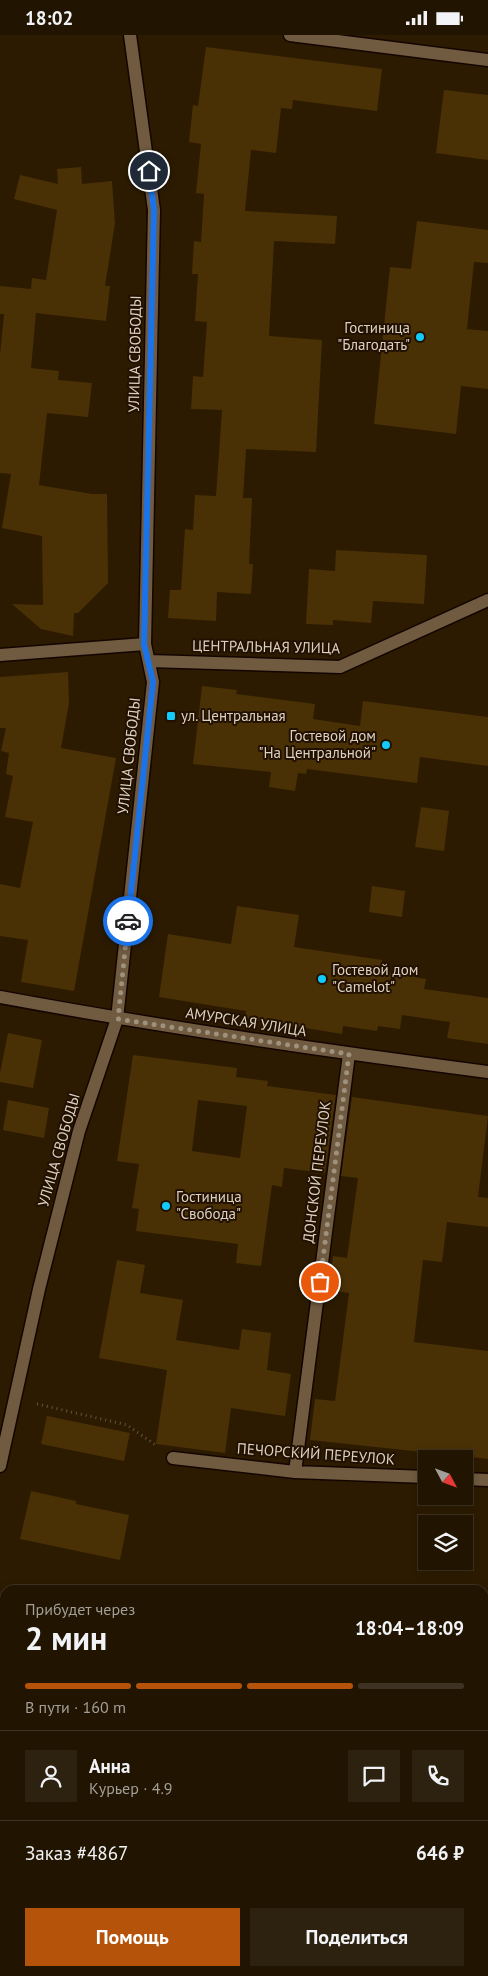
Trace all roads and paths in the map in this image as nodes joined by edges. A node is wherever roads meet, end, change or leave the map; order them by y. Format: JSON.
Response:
{"nodes":[{"id":1,"x":130,"y":35,"type":"edge"},
{"id":2,"x":290,"y":35,"type":"edge"},
{"id":3,"x":488,"y":60,"type":"edge"},
{"id":4,"x":488,"y":600,"type":"edge"},
{"id":5,"x":144,"y":644,"type":"junction"},
{"id":6,"x":0,"y":655,"type":"edge"},
{"id":7,"x":149,"y":661,"type":"junction"},
{"id":8,"x":0,"y":997,"type":"edge"},
{"id":9,"x":118,"y":1019,"type":"junction"},
{"id":10,"x":349,"y":1054,"type":"junction"},
{"id":11,"x":488,"y":1072,"type":"edge"},
{"id":12,"x":15,"y":1399,"type":"junction"},
{"id":13,"x":174,"y":1458,"type":"joint"},
{"id":14,"x":0,"y":1466,"type":"edge"},
{"id":15,"x":295,"y":1472,"type":"junction"},
{"id":16,"x":418,"y":1477,"type":"edge"},
{"id":17,"x":473,"y":1479,"type":"edge"},
{"id":18,"x":488,"y":1480,"type":"edge"}],
"edges":[{"from":1,"to":5,"type":"street","name":"УЛИЦА СВОБОДЫ"},
{"from":2,"to":3,"type":"street"},
{"from":4,"to":7,"type":"street","name":"ЦЕНТРАЛЬНАЯ УЛИЦА"},
{"from":5,"to":6,"type":"street"},
{"from":5,"to":7,"type":"street","name":"УЛИЦА СВОБОДЫ"},
{"from":7,"to":9,"type":"street","name":"УЛИЦА СВОБОДЫ"},
{"from":8,"to":9,"type":"street","name":"АМУРСКАЯ УЛИЦА"},
{"from":9,"to":10,"type":"street","name":"АМУРСКАЯ УЛИЦА"},
{"from":9,"to":12,"type":"street","name":"УЛИЦА СВОБОДЫ"},
{"from":10,"to":11,"type":"street","name":"АМУРСКАЯ УЛИЦА"},
{"from":10,"to":15,"type":"street","name":"ДОНСКОЙ ПЕРЕУЛОК"},
{"from":12,"to":13,"type":"path"},
{"from":12,"to":14,"type":"street","name":"УЛИЦА СВОБОДЫ"},
{"from":13,"to":15,"type":"street","name":"ПЕЧОРСКИЙ ПЕРЕУЛОК"},
{"from":15,"to":16,"type":"street","name":"ПЕЧОРСКИЙ ПЕРЕУЛОК"},
{"from":17,"to":18,"type":"street"}]}
